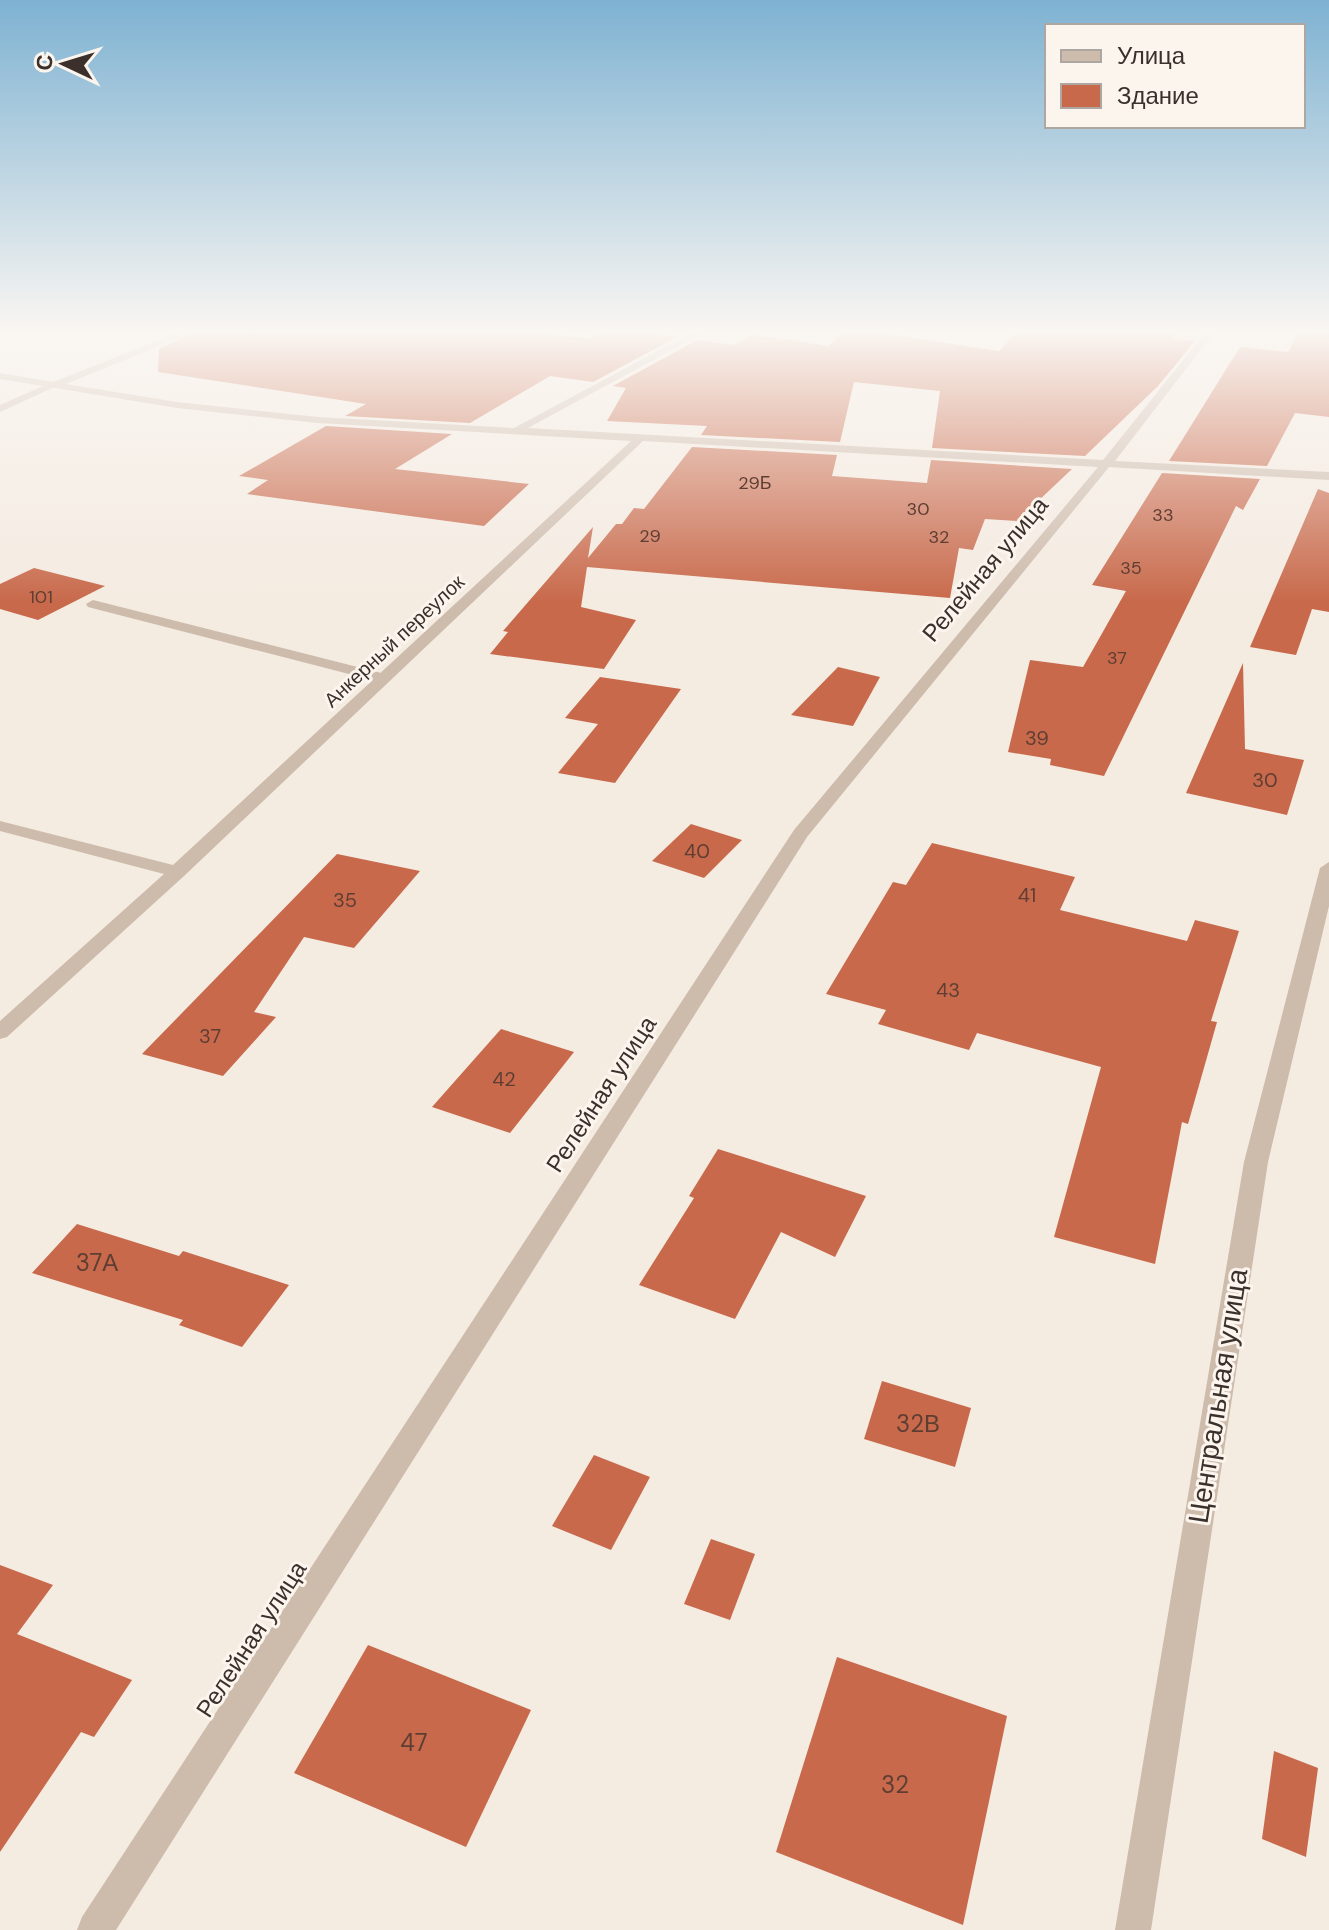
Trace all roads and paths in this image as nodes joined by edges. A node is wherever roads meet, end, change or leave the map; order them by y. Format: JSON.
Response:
{"nodes":[{"id":1,"x":364,"y":422,"type":"edge"},
{"id":2,"x":532,"y":422,"type":"edge"},
{"id":3,"x":1139,"y":422,"type":"edge"},
{"id":4,"x":519,"y":429,"type":"junction"},
{"id":5,"x":638,"y":440,"type":"junction"},
{"id":6,"x":1106,"y":464,"type":"junction"},
{"id":7,"x":1329,"y":476,"type":"edge"},
{"id":8,"x":93,"y":604,"type":"dead end"},
{"id":9,"x":384,"y":678,"type":"junction"},
{"id":10,"x":0,"y":826,"type":"edge"},
{"id":11,"x":1329,"y":868,"type":"edge"},
{"id":12,"x":177,"y":872,"type":"junction"},
{"id":13,"x":0,"y":1032,"type":"edge"},
{"id":14,"x":95,"y":1930,"type":"edge"},
{"id":15,"x":1133,"y":1930,"type":"edge"}],
"edges":[{"from":1,"to":4,"type":"street"},
{"from":2,"to":4,"type":"street"},
{"from":3,"to":6,"type":"street","name":"Релейная улица"},
{"from":4,"to":5,"type":"street"},
{"from":5,"to":6,"type":"street"},
{"from":5,"to":9,"type":"street","name":"Анкерный переулок"},
{"from":6,"to":7,"type":"street"},
{"from":6,"to":14,"type":"street","name":"Релейная улица"},
{"from":8,"to":9,"type":"street"},
{"from":9,"to":12,"type":"street","name":"Анкерный переулок"},
{"from":10,"to":12,"type":"street"},
{"from":11,"to":15,"type":"street","name":"Центральная улица"},
{"from":12,"to":13,"type":"street","name":"Анкерный переулок"}]}
